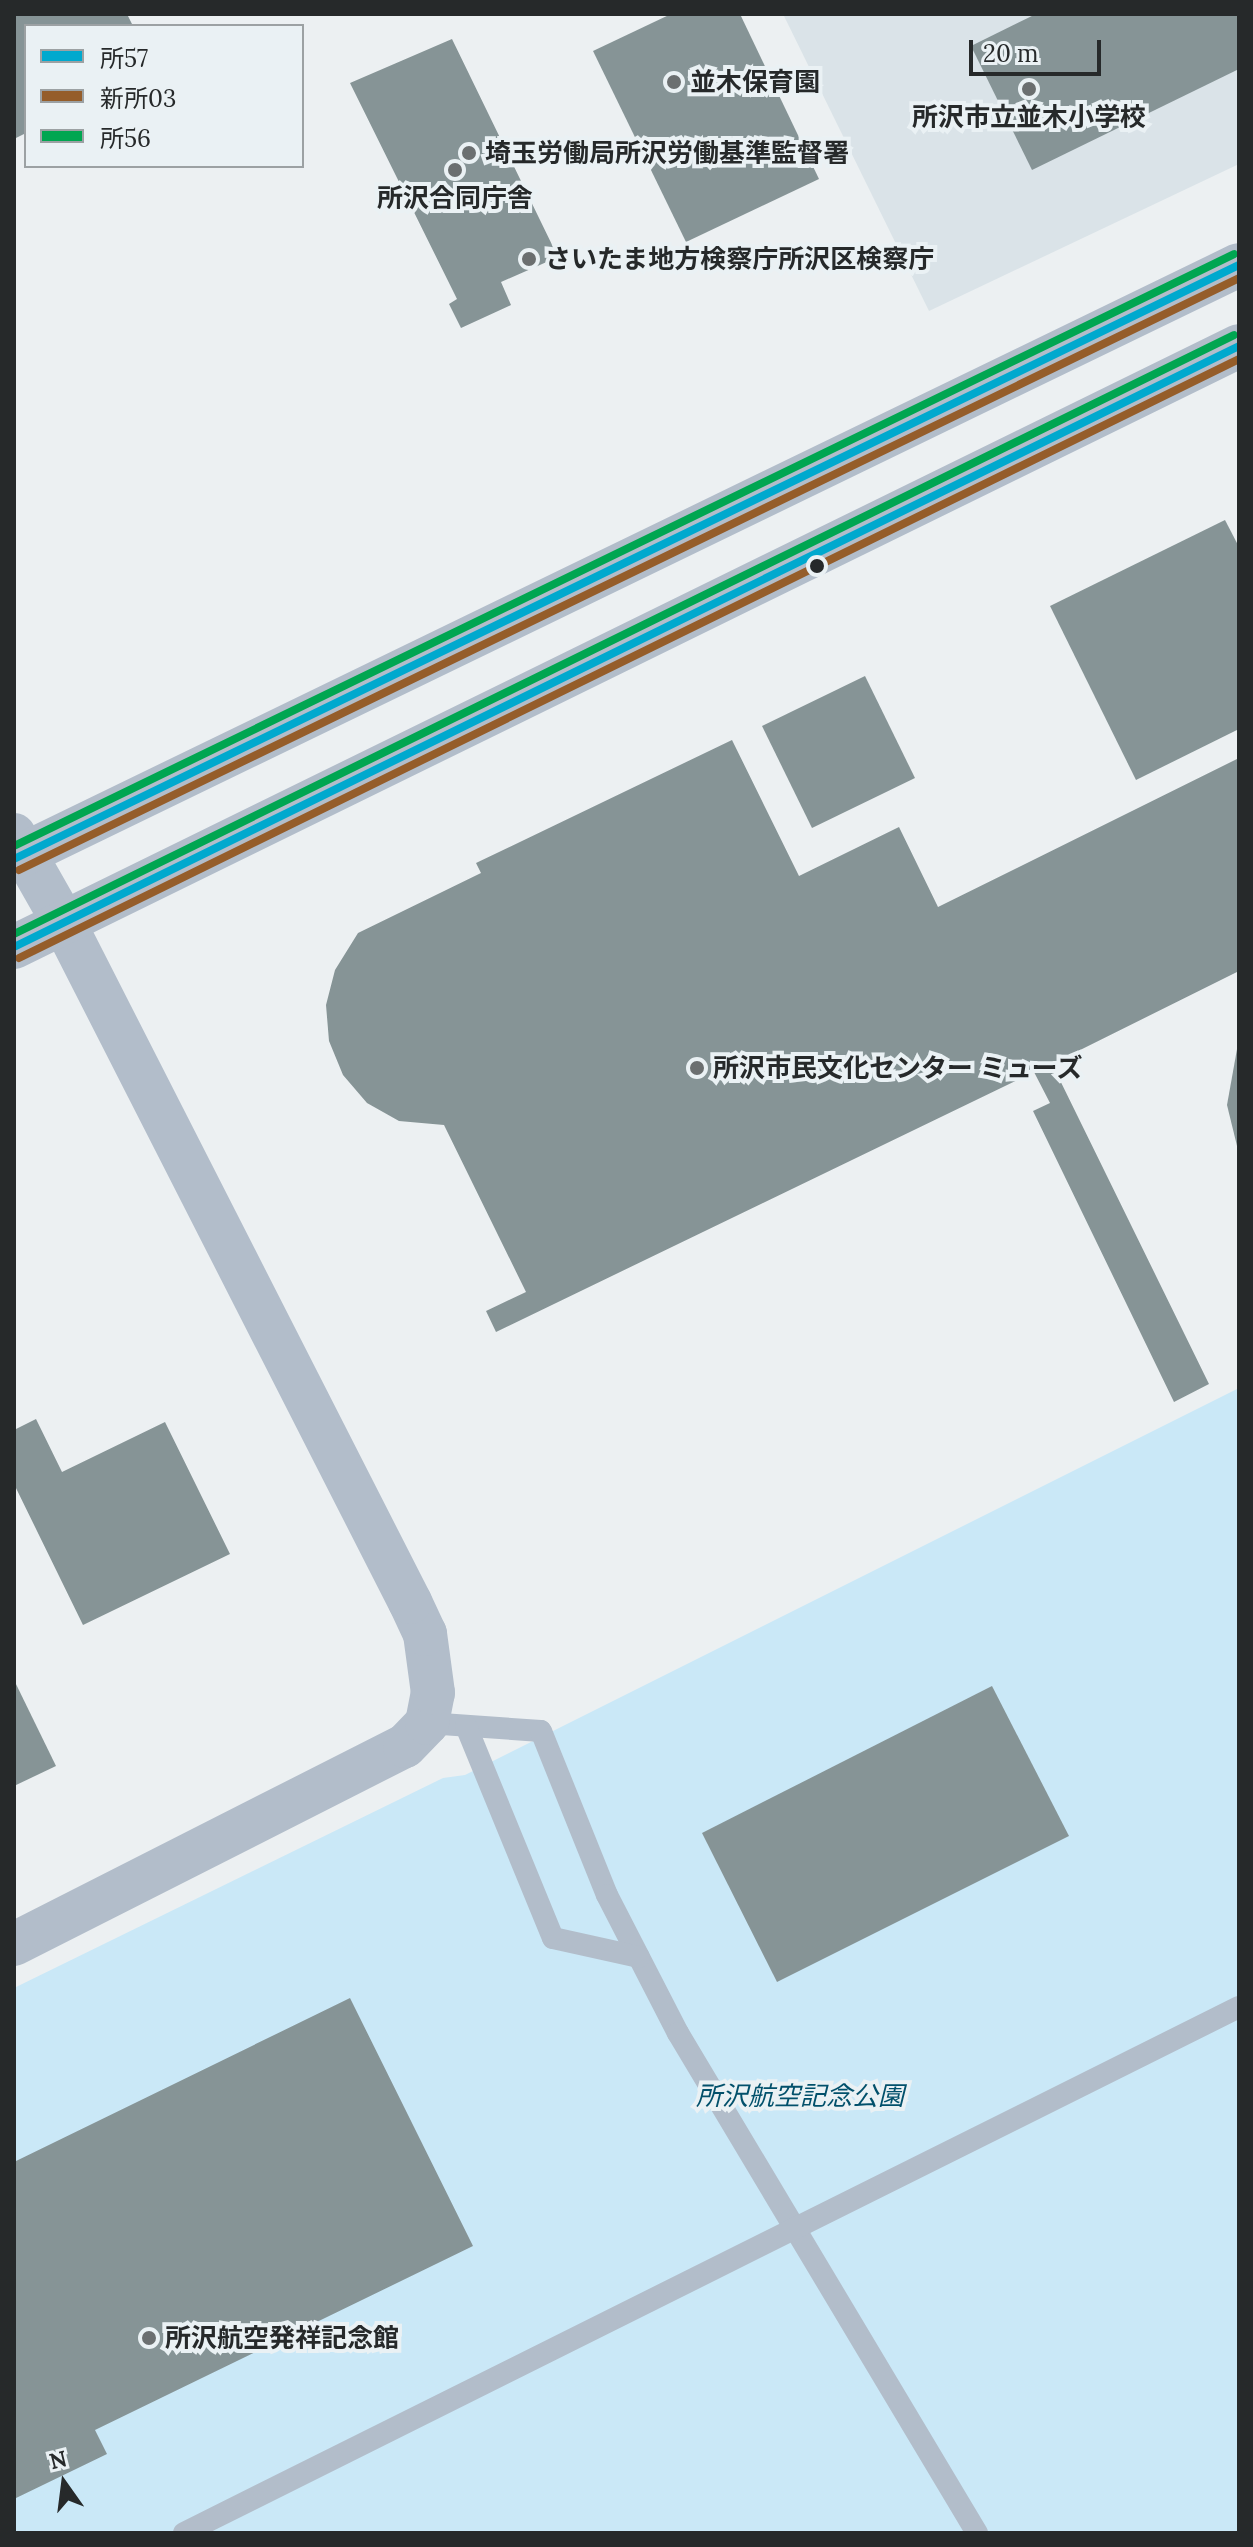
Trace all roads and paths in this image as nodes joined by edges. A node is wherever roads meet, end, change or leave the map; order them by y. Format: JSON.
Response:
{"nodes":[{"id":1,"x":1239,"y":265,"type":"edge"},
{"id":2,"x":1239,"y":346,"type":"edge"},
{"id":3,"x":17,"y":849,"type":"edge"},
{"id":4,"x":64,"y":923,"type":"junction"},
{"id":5,"x":14,"y":947,"type":"edge"},
{"id":6,"x":447,"y":1724,"type":"junction"},
{"id":7,"x":14,"y":1944,"type":"edge"},
{"id":8,"x":639,"y":1957,"type":"junction"},
{"id":9,"x":1239,"y":2007,"type":"edge"},
{"id":10,"x":791,"y":2230,"type":"junction"},
{"id":11,"x":184,"y":2533,"type":"edge"},
{"id":12,"x":977,"y":2533,"type":"edge"}],
"edges":[{"from":1,"to":3,"type":"street"},
{"from":2,"to":4,"type":"street"},
{"from":3,"to":4,"type":"street"},
{"from":4,"to":5,"type":"street"},
{"from":4,"to":6,"type":"street"},
{"from":6,"to":7,"type":"street"},
{"from":6,"to":8,"type":"lane"},
{"from":6,"to":8,"type":"lane"},
{"from":8,"to":10,"type":"lane"},
{"from":9,"to":10,"type":"lane"},
{"from":10,"to":11,"type":"lane"},
{"from":10,"to":12,"type":"lane"}]}
